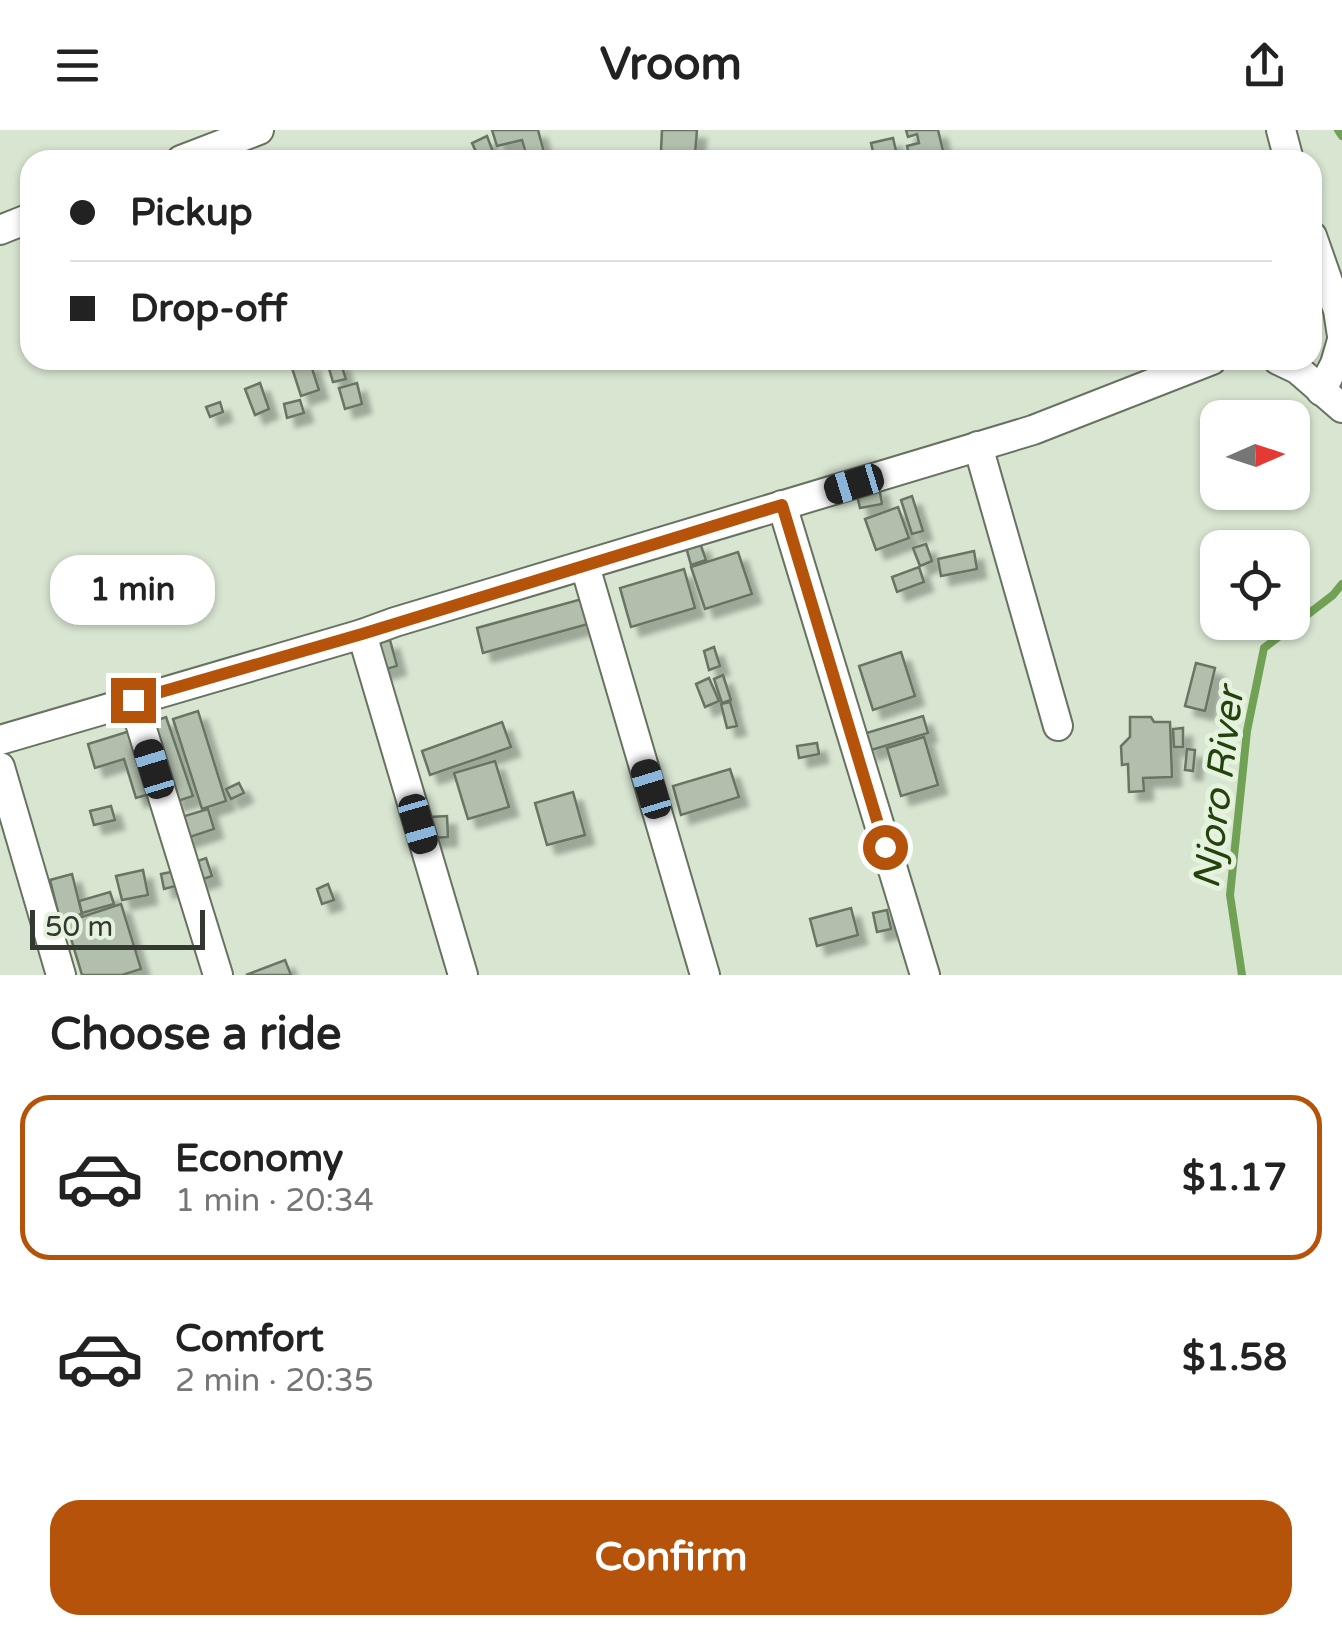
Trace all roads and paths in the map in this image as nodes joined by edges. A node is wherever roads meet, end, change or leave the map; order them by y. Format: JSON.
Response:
{"nodes":[{"id":1,"x":259,"y":130,"type":"edge"},
{"id":2,"x":207,"y":150,"type":"edge"},
{"id":3,"x":1322,"y":264,"type":"edge"},
{"id":4,"x":1342,"y":338,"type":"edge"},
{"id":5,"x":1186,"y":370,"type":"edge"},
{"id":6,"x":1299,"y":370,"type":"edge"},
{"id":7,"x":1332,"y":399,"type":"edge"},
{"id":8,"x":978,"y":446,"type":"junction"},
{"id":9,"x":782,"y":505,"type":"junction"},
{"id":10,"x":585,"y":566,"type":"junction"},
{"id":11,"x":362,"y":634,"type":"junction"},
{"id":12,"x":133,"y":700,"type":"junction"},
{"id":13,"x":1058,"y":726,"type":"dead end"},
{"id":14,"x":0,"y":740,"type":"edge"},
{"id":15,"x":0,"y":766,"type":"edge"},
{"id":16,"x":61,"y":975,"type":"edge"},
{"id":17,"x":218,"y":975,"type":"edge"},
{"id":18,"x":463,"y":975,"type":"edge"},
{"id":19,"x":706,"y":975,"type":"edge"},
{"id":20,"x":924,"y":975,"type":"edge"}],
"edges":[{"from":1,"to":2,"type":"street"},
{"from":3,"to":4,"type":"street"},
{"from":4,"to":7,"type":"street"},
{"from":5,"to":8,"type":"street"},
{"from":6,"to":7,"type":"street"},
{"from":8,"to":9,"type":"street"},
{"from":8,"to":13,"type":"street"},
{"from":9,"to":10,"type":"street"},
{"from":9,"to":20,"type":"street"},
{"from":10,"to":11,"type":"street"},
{"from":10,"to":19,"type":"street"},
{"from":11,"to":12,"type":"street"},
{"from":11,"to":18,"type":"street"},
{"from":12,"to":14,"type":"street"},
{"from":12,"to":17,"type":"street"},
{"from":15,"to":16,"type":"street"}]}
